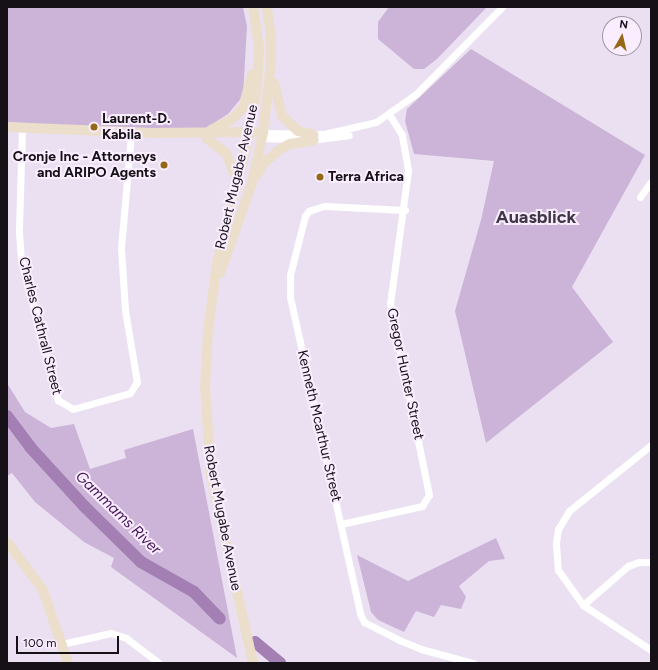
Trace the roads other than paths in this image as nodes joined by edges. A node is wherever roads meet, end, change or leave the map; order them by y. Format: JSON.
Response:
{"nodes":[{"id":1,"x":253,"y":7,"type":"edge"},
{"id":2,"x":267,"y":7,"type":"edge"},
{"id":3,"x":502,"y":7,"type":"edge"},
{"id":4,"x":257,"y":31,"type":"junction"},
{"id":5,"x":271,"y":63,"type":"junction"},
{"id":6,"x":390,"y":114,"type":"junction"},
{"id":7,"x":7,"y":127,"type":"edge"},
{"id":8,"x":22,"y":128,"type":"junction"},
{"id":9,"x":131,"y":133,"type":"junction"},
{"id":10,"x":249,"y":135,"type":"junction"},
{"id":11,"x":263,"y":135,"type":"junction"},
{"id":12,"x":205,"y":136,"type":"junction"},
{"id":13,"x":314,"y":137,"type":"junction"},
{"id":14,"x":238,"y":182,"type":"junction"},
{"id":15,"x":651,"y":182,"type":"edge"},
{"id":16,"x":252,"y":183,"type":"junction"},
{"id":17,"x":640,"y":197,"type":"dead end"},
{"id":18,"x":405,"y":210,"type":"junction"},
{"id":19,"x":212,"y":299,"type":"junction"},
{"id":20,"x":651,"y":445,"type":"edge"},
{"id":21,"x":341,"y":524,"type":"junction"},
{"id":22,"x":7,"y":542,"type":"edge"},
{"id":23,"x":651,"y":562,"type":"edge"},
{"id":24,"x":583,"y":605,"type":"junction"},
{"id":25,"x":62,"y":644,"type":"junction"},
{"id":26,"x":651,"y":650,"type":"edge"},
{"id":27,"x":68,"y":663,"type":"edge"},
{"id":28,"x":159,"y":663,"type":"edge"},
{"id":29,"x":253,"y":663,"type":"edge"},
{"id":30,"x":473,"y":663,"type":"edge"}],
"edges":[{"from":1,"to":4,"type":"main road","name":"Robert Mugabe Avenue"},
{"from":2,"to":5,"type":"main road","name":"Robert Mugabe Avenue"},
{"from":3,"to":6,"type":"street"},
{"from":4,"to":10,"type":"main road","name":"Robert Mugabe Avenue"},
{"from":4,"to":12,"type":"main road"},
{"from":5,"to":11,"type":"main road","name":"Robert Mugabe Avenue"},
{"from":5,"to":13,"type":"main road"},
{"from":6,"to":13,"type":"street"},
{"from":6,"to":18,"type":"street","name":"Gregor Hunter Street"},
{"from":7,"to":8,"type":"main road"},
{"from":8,"to":9,"type":"main road"},
{"from":8,"to":9,"type":"street","name":"Charles Cathrall Street"},
{"from":9,"to":12,"type":"main road"},
{"from":10,"to":11,"type":"main road"},
{"from":10,"to":12,"type":"main road"},
{"from":10,"to":14,"type":"main road","name":"Robert Mugabe Avenue"},
{"from":11,"to":13,"type":"street"},
{"from":11,"to":16,"type":"main road","name":"Robert Mugabe Avenue"},
{"from":12,"to":14,"type":"main road"},
{"from":13,"to":16,"type":"main road"},
{"from":14,"to":19,"type":"main road","name":"Robert Mugabe Avenue"},
{"from":15,"to":17,"type":"street"},
{"from":16,"to":19,"type":"main road","name":"Robert Mugabe Avenue"},
{"from":18,"to":21,"type":"street","name":"Gregor Hunter Street"},
{"from":18,"to":21,"type":"street","name":"Kenneth Mcarthur Street"},
{"from":19,"to":29,"type":"main road","name":"Robert Mugabe Avenue"},
{"from":20,"to":24,"type":"street"},
{"from":21,"to":30,"type":"street","name":"Kenneth Mcarthur Street"},
{"from":22,"to":25,"type":"main road"},
{"from":23,"to":24,"type":"street"},
{"from":24,"to":26,"type":"street"},
{"from":25,"to":27,"type":"main road"},
{"from":25,"to":28,"type":"street"}]}
